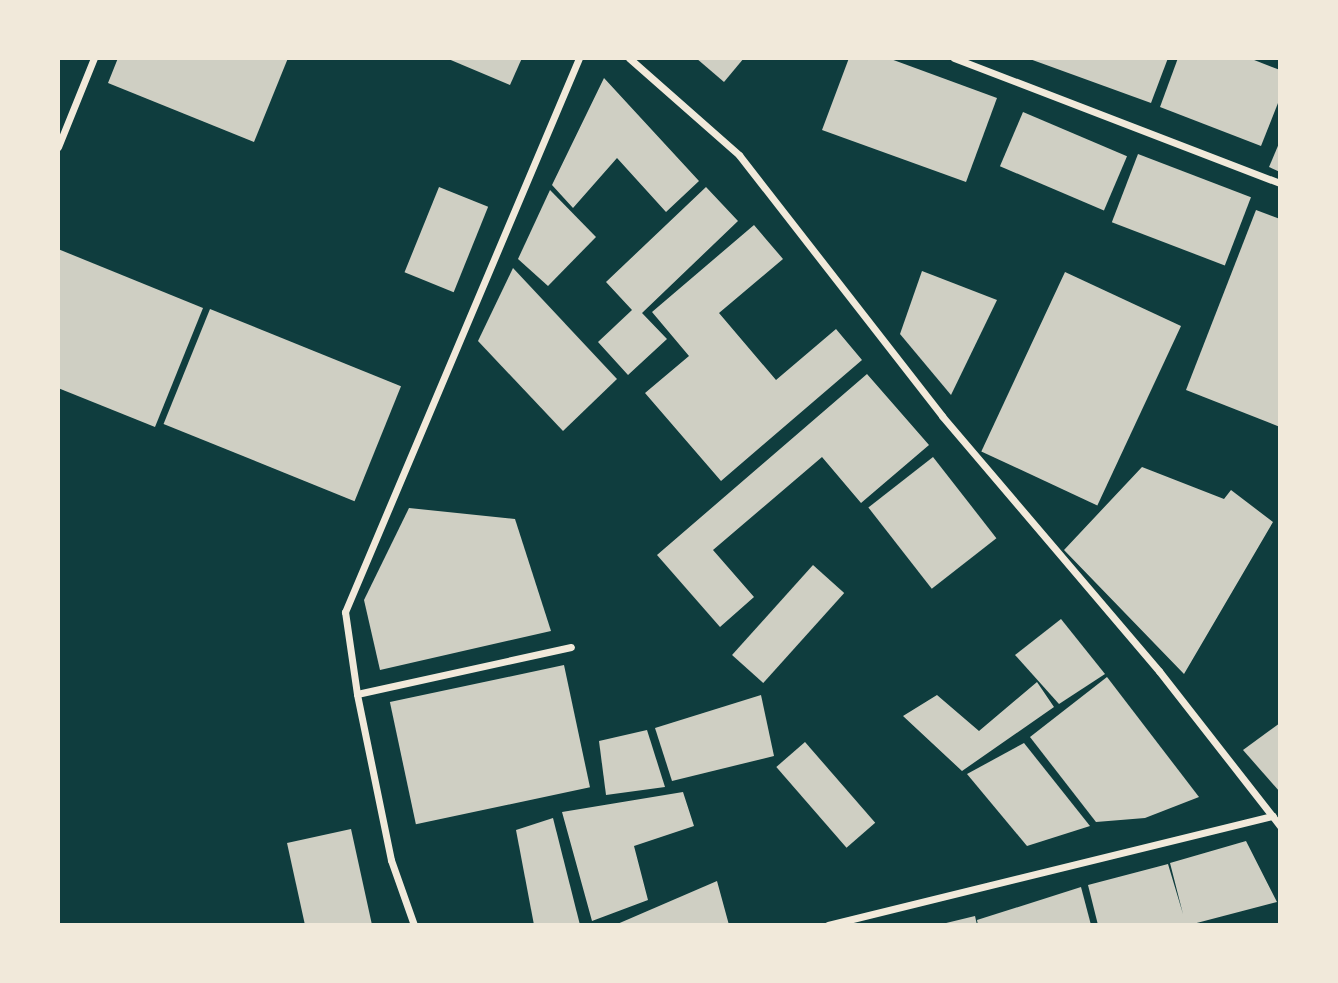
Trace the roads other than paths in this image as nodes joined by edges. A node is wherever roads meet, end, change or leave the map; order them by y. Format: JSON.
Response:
{"nodes":[{"id":1,"x":94,"y":58,"type":"edge"},
{"id":2,"x":579,"y":58,"type":"edge"},
{"id":3,"x":629,"y":58,"type":"edge"},
{"id":4,"x":954,"y":58,"type":"edge"},
{"id":5,"x":58,"y":147,"type":"edge"},
{"id":6,"x":1280,"y":183,"type":"edge"},
{"id":7,"x":571,"y":647,"type":"dead end"},
{"id":8,"x":357,"y":694,"type":"junction"},
{"id":9,"x":1273,"y":816,"type":"junction"},
{"id":10,"x":1280,"y":826,"type":"edge"},
{"id":11,"x":414,"y":925,"type":"edge"},
{"id":12,"x":828,"y":925,"type":"edge"}],
"edges":[{"from":1,"to":5,"type":"street"},
{"from":2,"to":8,"type":"street"},
{"from":3,"to":9,"type":"street"},
{"from":4,"to":6,"type":"street"},
{"from":7,"to":8,"type":"street"},
{"from":8,"to":11,"type":"street"},
{"from":9,"to":10,"type":"street"},
{"from":9,"to":12,"type":"street"}]}
